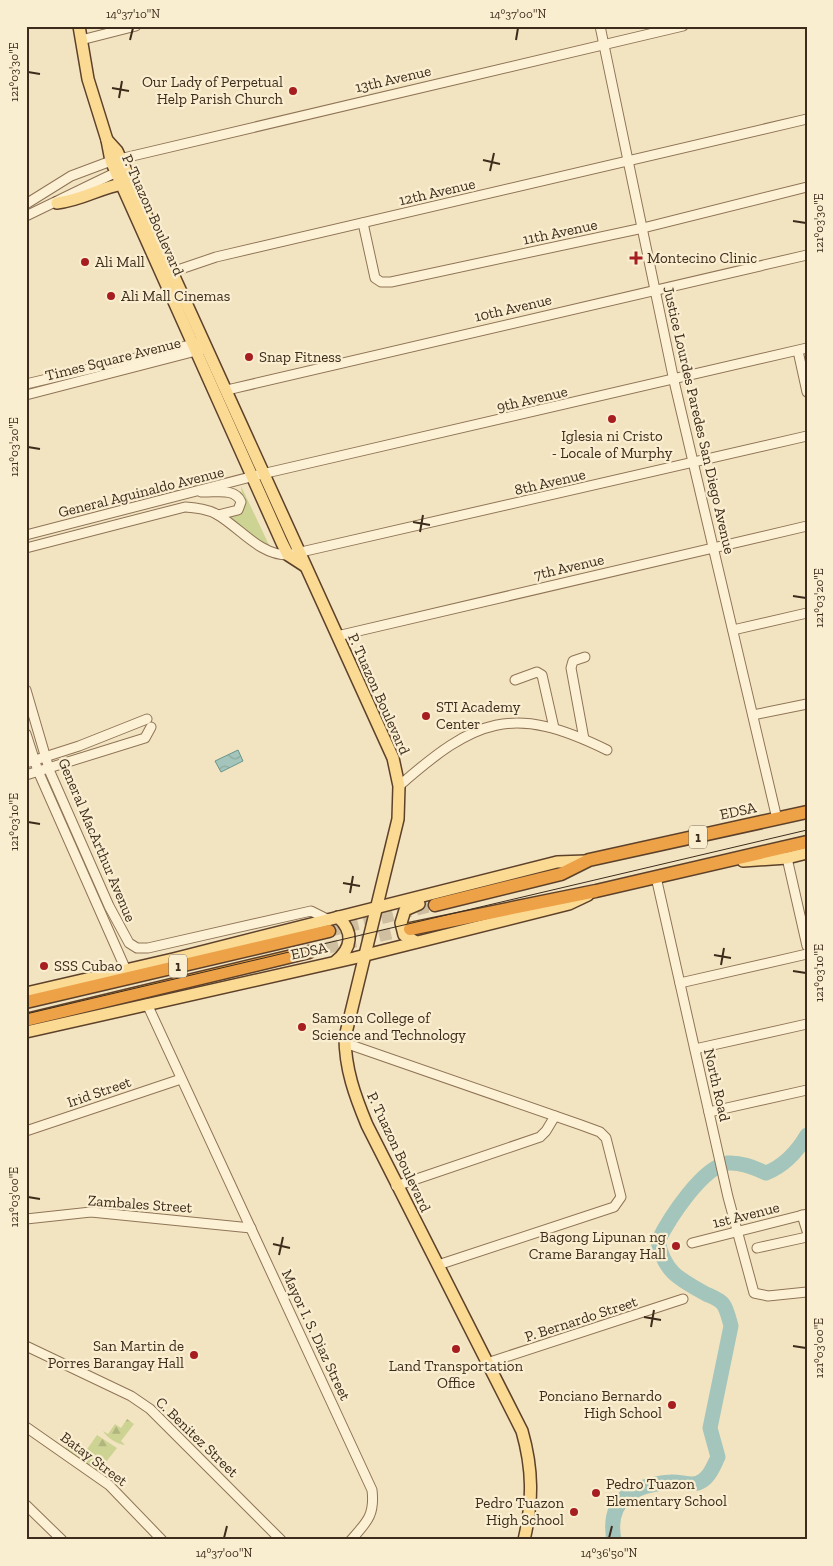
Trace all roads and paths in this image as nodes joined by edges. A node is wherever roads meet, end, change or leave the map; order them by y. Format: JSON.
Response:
{"nodes":[{"id":1,"x":79,"y":26,"type":"edge"},
{"id":2,"x":136,"y":26,"type":"edge"},
{"id":3,"x":600,"y":26,"type":"edge"},
{"id":4,"x":683,"y":26,"type":"edge"},
{"id":5,"x":81,"y":40,"type":"junction"},
{"id":6,"x":604,"y":45,"type":"junction"},
{"id":7,"x":807,"y":119,"type":"edge"},
{"id":8,"x":630,"y":161,"type":"junction"},
{"id":9,"x":118,"y":165,"type":"junction"},
{"id":10,"x":71,"y":176,"type":"junction"},
{"id":11,"x":122,"y":184,"type":"junction"},
{"id":12,"x":807,"y":187,"type":"edge"},
{"id":13,"x":77,"y":193,"type":"junction"},
{"id":14,"x":57,"y":203,"type":"junction"},
{"id":15,"x":26,"y":204,"type":"edge"},
{"id":16,"x":26,"y":216,"type":"edge"},
{"id":17,"x":363,"y":223,"type":"junction"},
{"id":18,"x":643,"y":228,"type":"junction"},
{"id":19,"x":807,"y":255,"type":"edge"},
{"id":20,"x":168,"y":273,"type":"junction"},
{"id":21,"x":655,"y":292,"type":"junction"},
{"id":22,"x":200,"y":346,"type":"junction"},
{"id":23,"x":802,"y":350,"type":"edge"},
{"id":24,"x":674,"y":381,"type":"junction"},
{"id":25,"x":26,"y":384,"type":"edge"},
{"id":26,"x":227,"y":390,"type":"junction"},
{"id":27,"x":807,"y":392,"type":"edge"},
{"id":28,"x":26,"y":395,"type":"edge"},
{"id":29,"x":807,"y":436,"type":"edge"},
{"id":30,"x":693,"y":463,"type":"junction"},
{"id":31,"x":257,"y":476,"type":"junction"},
{"id":32,"x":196,"y":492,"type":"junction"},
{"id":33,"x":218,"y":515,"type":"junction"},
{"id":34,"x":807,"y":526,"type":"edge"},
{"id":35,"x":26,"y":535,"type":"edge"},
{"id":36,"x":26,"y":548,"type":"edge"},
{"id":37,"x":714,"y":548,"type":"junction"},
{"id":38,"x":293,"y":554,"type":"junction"},
{"id":39,"x":807,"y":613,"type":"edge"},
{"id":40,"x":733,"y":630,"type":"junction"},
{"id":41,"x":337,"y":636,"type":"junction"},
{"id":42,"x":585,"y":657,"type":"dead end"},
{"id":43,"x":515,"y":680,"type":"dead end"},
{"id":44,"x":26,"y":690,"type":"edge"},
{"id":45,"x":807,"y":704,"type":"edge"},
{"id":46,"x":753,"y":715,"type":"junction"},
{"id":47,"x":554,"y":728,"type":"junction"},
{"id":48,"x":26,"y":734,"type":"edge"},
{"id":49,"x":584,"y":739,"type":"junction"},
{"id":50,"x":607,"y":750,"type":"dead end"},
{"id":51,"x":46,"y":756,"type":"junction"},
{"id":52,"x":30,"y":761,"type":"edge"},
{"id":53,"x":49,"y":768,"type":"junction"},
{"id":54,"x":38,"y":771,"type":"junction"},
{"id":55,"x":26,"y":775,"type":"edge"},
{"id":56,"x":399,"y":786,"type":"junction"},
{"id":57,"x":807,"y":812,"type":"edge"},
{"id":58,"x":777,"y":819,"type":"junction"},
{"id":59,"x":807,"y":842,"type":"edge"},
{"id":60,"x":807,"y":853,"type":"edge"},
{"id":61,"x":787,"y":858,"type":"junction"},
{"id":62,"x":719,"y":863,"type":"junction"},
{"id":63,"x":656,"y":877,"type":"junction"},
{"id":64,"x":382,"y":888,"type":"junction"},
{"id":65,"x":596,"y":892,"type":"junction"},
{"id":66,"x":434,"y":899,"type":"junction"},
{"id":67,"x":400,"y":902,"type":"junction"},
{"id":68,"x":378,"y":907,"type":"junction"},
{"id":69,"x":332,"y":922,"type":"junction"},
{"id":70,"x":410,"y":929,"type":"tunnel mouth"},
{"id":71,"x":416,"y":942,"type":"junction"},
{"id":72,"x":807,"y":946,"type":"edge"},
{"id":73,"x":309,"y":952,"type":"tunnel mouth"},
{"id":74,"x":807,"y":954,"type":"edge"},
{"id":75,"x":366,"y":955,"type":"junction"},
{"id":76,"x":334,"y":962,"type":"junction"},
{"id":77,"x":126,"y":970,"type":"junction"},
{"id":78,"x":680,"y":983,"type":"junction"},
{"id":79,"x":26,"y":993,"type":"edge"},
{"id":80,"x":26,"y":1002,"type":"edge"},
{"id":81,"x":147,"y":1004,"type":"junction"},
{"id":82,"x":26,"y":1020,"type":"edge"},
{"id":83,"x":807,"y":1024,"type":"edge"},
{"id":84,"x":26,"y":1032,"type":"edge"},
{"id":85,"x":345,"y":1044,"type":"junction"},
{"id":86,"x":695,"y":1049,"type":"junction"},
{"id":87,"x":181,"y":1079,"type":"junction"},
{"id":88,"x":807,"y":1090,"type":"edge"},
{"id":89,"x":709,"y":1112,"type":"junction"},
{"id":90,"x":555,"y":1116,"type":"junction"},
{"id":91,"x":26,"y":1131,"type":"edge"},
{"id":92,"x":396,"y":1186,"type":"junction"},
{"id":93,"x":805,"y":1215,"type":"edge"},
{"id":94,"x":26,"y":1218,"type":"edge"},
{"id":95,"x":251,"y":1228,"type":"junction"},
{"id":96,"x":738,"y":1231,"type":"junction"},
{"id":97,"x":807,"y":1231,"type":"edge"},
{"id":98,"x":807,"y":1237,"type":"edge"},
{"id":99,"x":692,"y":1243,"type":"dead end"},
{"id":100,"x":757,"y":1248,"type":"dead end"},
{"id":101,"x":438,"y":1265,"type":"junction"},
{"id":102,"x":807,"y":1292,"type":"edge"},
{"id":103,"x":683,"y":1299,"type":"dead end"},
{"id":104,"x":26,"y":1346,"type":"edge"},
{"id":105,"x":487,"y":1363,"type":"junction"},
{"id":106,"x":26,"y":1426,"type":"edge"},
{"id":107,"x":26,"y":1505,"type":"edge"},
{"id":108,"x":62,"y":1540,"type":"edge"},
{"id":109,"x":162,"y":1540,"type":"edge"},
{"id":110,"x":281,"y":1540,"type":"edge"},
{"id":111,"x":351,"y":1540,"type":"edge"},
{"id":112,"x":524,"y":1540,"type":"edge"}],
"edges":[{"from":1,"to":5,"type":"main road","name":"P. Tuazon Boulevard"},
{"from":2,"to":5,"type":"street"},
{"from":3,"to":6,"type":"street","name":"Justice Lourdes Paredes San Diego Avenue"},
{"from":4,"to":6,"type":"street","name":"13th Avenue"},
{"from":5,"to":9,"type":"main road","name":"P. Tuazon Boulevard"},
{"from":6,"to":8,"type":"street","name":"Justice Lourdes Paredes San Diego Avenue"},
{"from":6,"to":9,"type":"street","name":"13th Avenue"},
{"from":7,"to":8,"type":"street","name":"12th Avenue"},
{"from":8,"to":17,"type":"street","name":"12th Avenue"},
{"from":8,"to":18,"type":"street","name":"Justice Lourdes Paredes San Diego Avenue"},
{"from":9,"to":10,"type":"street"},
{"from":9,"to":11,"type":"main road","name":"P. Tuazon Boulevard"},
{"from":9,"to":13,"type":"street"},
{"from":9,"to":20,"type":"main road","name":"P. Tuazon Boulevard"},
{"from":10,"to":13,"type":"street"},
{"from":10,"to":15,"type":"street"},
{"from":11,"to":14,"type":"main road"},
{"from":11,"to":20,"type":"main road","name":"P. Tuazon Boulevard"},
{"from":12,"to":18,"type":"street","name":"11th Avenue"},
{"from":13,"to":14,"type":"street"},
{"from":14,"to":16,"type":"street"},
{"from":17,"to":18,"type":"street","name":"11th Avenue"},
{"from":17,"to":20,"type":"street","name":"12th Avenue"},
{"from":18,"to":21,"type":"street","name":"Justice Lourdes Paredes San Diego Avenue"},
{"from":19,"to":21,"type":"street","name":"10th Avenue"},
{"from":20,"to":22,"type":"main road","name":"P. Tuazon Boulevard"},
{"from":21,"to":24,"type":"street","name":"Justice Lourdes Paredes San Diego Avenue"},
{"from":21,"to":26,"type":"street","name":"10th Avenue"},
{"from":22,"to":25,"type":"street","name":"Times Square Avenue"},
{"from":22,"to":26,"type":"main road","name":"P. Tuazon Boulevard"},
{"from":22,"to":28,"type":"street","name":"Times Square Avenue"},
{"from":22,"to":31,"type":"main road","name":"P. Tuazon Boulevard"},
{"from":23,"to":24,"type":"street","name":"9th Avenue"},
{"from":23,"to":27,"type":"street"},
{"from":24,"to":30,"type":"street","name":"Justice Lourdes Paredes San Diego Avenue"},
{"from":24,"to":31,"type":"street","name":"9th Avenue"},
{"from":26,"to":31,"type":"main road","name":"P. Tuazon Boulevard"},
{"from":29,"to":30,"type":"street","name":"8th Avenue"},
{"from":30,"to":37,"type":"street","name":"Justice Lourdes Paredes San Diego Avenue"},
{"from":30,"to":38,"type":"street","name":"8th Avenue"},
{"from":31,"to":32,"type":"street","name":"General Aguinaldo Avenue"},
{"from":31,"to":38,"type":"main road","name":"P. Tuazon Boulevard"},
{"from":32,"to":33,"type":"street"},
{"from":32,"to":35,"type":"street","name":"General Aguinaldo Avenue"},
{"from":33,"to":36,"type":"street","name":"General Aguinaldo Avenue"},
{"from":33,"to":38,"type":"street","name":"General Aguinaldo Avenue"},
{"from":34,"to":37,"type":"street","name":"7th Avenue"},
{"from":37,"to":40,"type":"street","name":"Justice Lourdes Paredes San Diego Avenue"},
{"from":37,"to":41,"type":"street","name":"7th Avenue"},
{"from":38,"to":41,"type":"main road","name":"P. Tuazon Boulevard"},
{"from":39,"to":40,"type":"street"},
{"from":40,"to":46,"type":"street","name":"Justice Lourdes Paredes San Diego Avenue"},
{"from":41,"to":56,"type":"main road","name":"P. Tuazon Boulevard"},
{"from":42,"to":49,"type":"street"},
{"from":43,"to":47,"type":"street"},
{"from":44,"to":51,"type":"street","name":"General MacArthur Avenue"},
{"from":45,"to":46,"type":"street"},
{"from":46,"to":58,"type":"street","name":"Justice Lourdes Paredes San Diego Avenue"},
{"from":47,"to":49,"type":"street"},
{"from":47,"to":56,"type":"street"},
{"from":48,"to":52,"type":"street","name":"General MacArthur Avenue"},
{"from":49,"to":50,"type":"street"},
{"from":51,"to":52,"type":"street"},
{"from":51,"to":53,"type":"street","name":"General MacArthur Avenue"},
{"from":51,"to":53,"type":"street"},
{"from":52,"to":54,"type":"street","name":"General MacArthur Avenue"},
{"from":53,"to":54,"type":"street"},
{"from":53,"to":69,"type":"street","name":"General MacArthur Avenue"},
{"from":54,"to":55,"type":"street"},
{"from":54,"to":77,"type":"street","name":"General MacArthur Avenue"},
{"from":56,"to":64,"type":"main road","name":"P. Tuazon Boulevard"},
{"from":57,"to":58,"type":"highway","name":"EDSA","number":"1"},
{"from":58,"to":66,"type":"highway","name":"EDSA","number":"1"},
{"from":59,"to":62,"type":"highway","name":"EDSA","number":"1"},
{"from":60,"to":61,"type":"main road","name":"EDSA","number":"1"},
{"from":61,"to":62,"type":"main road","name":"EDSA","number":"1"},
{"from":61,"to":72,"type":"street"},
{"from":62,"to":63,"type":"highway","name":"EDSA","number":"1"},
{"from":63,"to":65,"type":"highway","name":"EDSA","number":"1"},
{"from":63,"to":78,"type":"street","name":"North Road"},
{"from":64,"to":67,"type":"main road"},
{"from":64,"to":68,"type":"main road","name":"P. Tuazon Boulevard"},
{"from":65,"to":70,"type":"highway","name":"EDSA","number":"1"},
{"from":65,"to":71,"type":"main road","name":"EDSA","number":"1"},
{"from":66,"to":67,"type":"main road","name":"EDSA","number":"1"},
{"from":66,"to":71,"type":"main road"},
{"from":67,"to":68,"type":"main road","name":"EDSA","number":"1"},
{"from":68,"to":69,"type":"main road","name":"EDSA","number":"1"},
{"from":68,"to":75,"type":"main road","name":"P. Tuazon Boulevard"},
{"from":69,"to":76,"type":"main road"},
{"from":69,"to":77,"type":"main road","name":"EDSA","number":"1"},
{"from":69,"to":80,"type":"highway","name":"EDSA","number":"1"},
{"from":71,"to":75,"type":"main road","name":"EDSA","number":"1"},
{"from":73,"to":82,"type":"highway","name":"EDSA","number":"1"},
{"from":74,"to":78,"type":"street"},
{"from":75,"to":76,"type":"main road","name":"EDSA","number":"1"},
{"from":75,"to":85,"type":"main road","name":"P. Tuazon Boulevard"},
{"from":76,"to":81,"type":"main road","name":"EDSA","number":"1"},
{"from":77,"to":79,"type":"main road","name":"EDSA","number":"1"},
{"from":78,"to":86,"type":"street","name":"North Road"},
{"from":81,"to":84,"type":"main road","name":"EDSA","number":"1"},
{"from":81,"to":87,"type":"street","name":"Mayor I. S. Diaz Street"},
{"from":83,"to":86,"type":"street"},
{"from":85,"to":90,"type":"street"},
{"from":85,"to":92,"type":"main road","name":"P. Tuazon Boulevard"},
{"from":86,"to":89,"type":"street","name":"North Road"},
{"from":87,"to":91,"type":"street","name":"Irid Street"},
{"from":87,"to":95,"type":"street","name":"Mayor I. S. Diaz Street"},
{"from":88,"to":89,"type":"street"},
{"from":89,"to":96,"type":"street","name":"North Road"},
{"from":90,"to":92,"type":"street"},
{"from":90,"to":101,"type":"street"},
{"from":92,"to":101,"type":"main road","name":"P. Tuazon Boulevard"},
{"from":93,"to":96,"type":"street","name":"1st Avenue"},
{"from":93,"to":97,"type":"street"},
{"from":94,"to":95,"type":"street","name":"Zambales Street"},
{"from":95,"to":111,"type":"street","name":"Mayor I. S. Diaz Street"},
{"from":96,"to":99,"type":"street","name":"1st Avenue"},
{"from":96,"to":102,"type":"street","name":"North Road"},
{"from":98,"to":100,"type":"street"},
{"from":101,"to":105,"type":"main road","name":"P. Tuazon Boulevard"},
{"from":103,"to":105,"type":"street","name":"P. Bernardo Street"},
{"from":104,"to":110,"type":"street","name":"C. Benitez Street"},
{"from":105,"to":112,"type":"main road","name":"P. Tuazon Boulevard"},
{"from":106,"to":109,"type":"street","name":"Batay Street"},
{"from":107,"to":108,"type":"street"}]}
